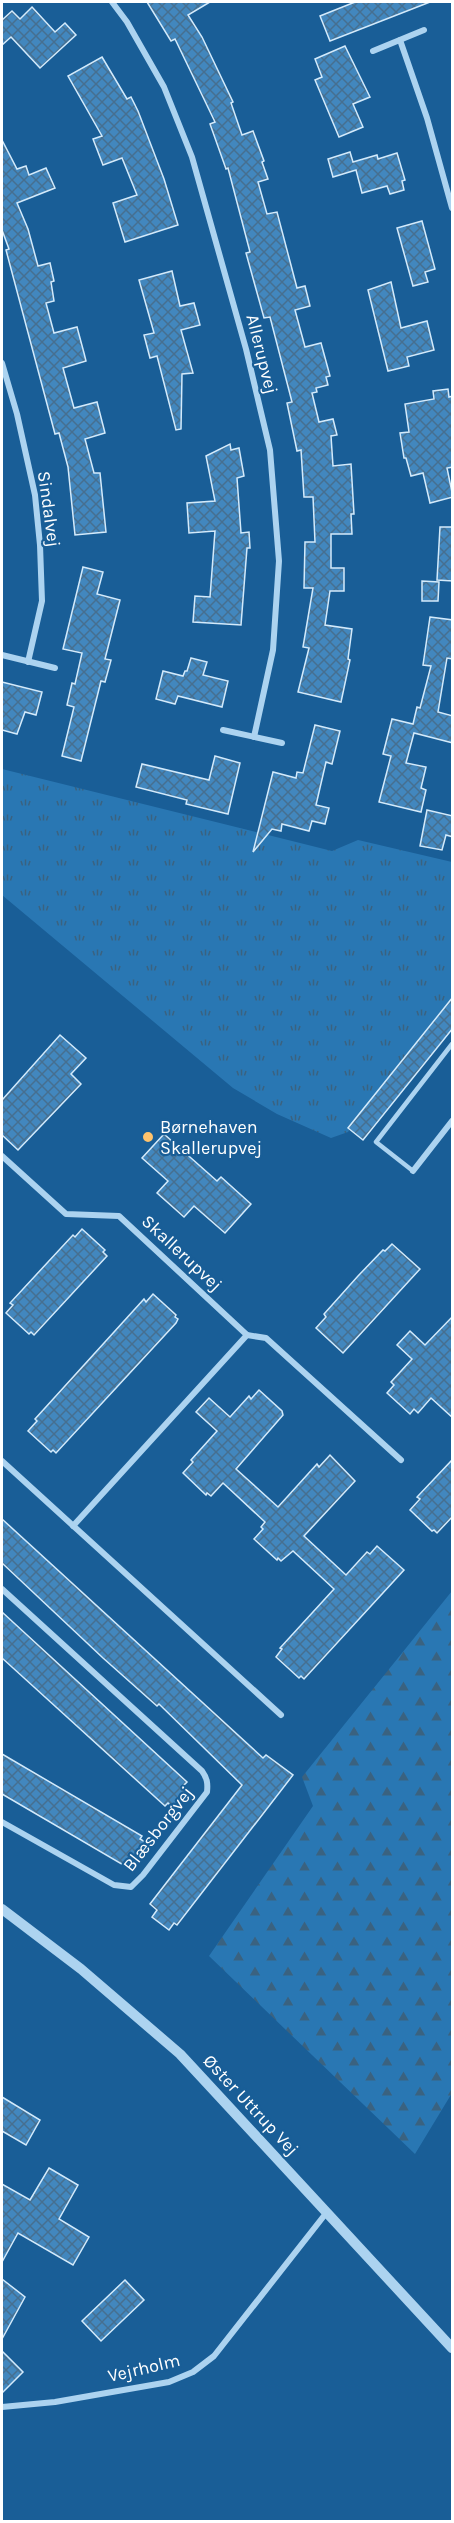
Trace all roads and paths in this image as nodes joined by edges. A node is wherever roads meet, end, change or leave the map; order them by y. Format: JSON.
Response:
{"nodes":[{"id":1,"x":112,"y":2,"type":"edge"},
{"id":2,"x":424,"y":30,"type":"dead end"},
{"id":3,"x":400,"y":40,"type":"junction"},
{"id":4,"x":373,"y":51,"type":"dead end"},
{"id":5,"x":449,"y":181,"type":"edge"},
{"id":6,"x":453,"y":208,"type":"edge"},
{"id":7,"x":2,"y":363,"type":"edge"},
{"id":8,"x":2,"y":655,"type":"edge"},
{"id":9,"x":28,"y":662,"type":"junction"},
{"id":10,"x":55,"y":668,"type":"dead end"},
{"id":11,"x":223,"y":730,"type":"dead end"},
{"id":12,"x":254,"y":737,"type":"junction"},
{"id":13,"x":282,"y":743,"type":"dead end"},
{"id":14,"x":453,"y":1044,"type":"edge"},
{"id":15,"x":453,"y":1120,"type":"edge"},
{"id":16,"x":2,"y":1156,"type":"edge"},
{"id":17,"x":413,"y":1171,"type":"joint"},
{"id":18,"x":247,"y":1335,"type":"junction"},
{"id":19,"x":401,"y":1460,"type":"dead end"},
{"id":20,"x":2,"y":1461,"type":"edge"},
{"id":21,"x":73,"y":1526,"type":"junction"},
{"id":22,"x":2,"y":1589,"type":"edge"},
{"id":23,"x":281,"y":1715,"type":"dead end"},
{"id":24,"x":2,"y":1822,"type":"edge"},
{"id":25,"x":2,"y":1909,"type":"edge"},
{"id":26,"x":327,"y":2212,"type":"junction"},
{"id":27,"x":453,"y":2348,"type":"edge"},
{"id":28,"x":2,"y":2407,"type":"edge"}],
"edges":[{"from":1,"to":12,"type":"street","name":"Allerupvej"},
{"from":2,"to":3,"type":"street"},
{"from":3,"to":4,"type":"street"},
{"from":3,"to":5,"type":"street"},
{"from":5,"to":6,"type":"street"},
{"from":7,"to":9,"type":"street","name":"Sindalvej"},
{"from":8,"to":9,"type":"street"},
{"from":9,"to":10,"type":"street"},
{"from":11,"to":12,"type":"street"},
{"from":12,"to":13,"type":"street"},
{"from":14,"to":17,"type":"lane"},
{"from":15,"to":17,"type":"street"},
{"from":16,"to":18,"type":"street","name":"Skallerupvej"},
{"from":18,"to":19,"type":"street","name":"Skallerupvej"},
{"from":18,"to":21,"type":"street"},
{"from":20,"to":21,"type":"street"},
{"from":21,"to":23,"type":"street"},
{"from":22,"to":24,"type":"street","name":"Blæsborgvej"},
{"from":25,"to":26,"type":"street","name":"Øster Uttrup Vej"},
{"from":26,"to":27,"type":"street","name":"Øster Uttrup Vej"},
{"from":26,"to":28,"type":"street","name":"Vejrholm"}]}
